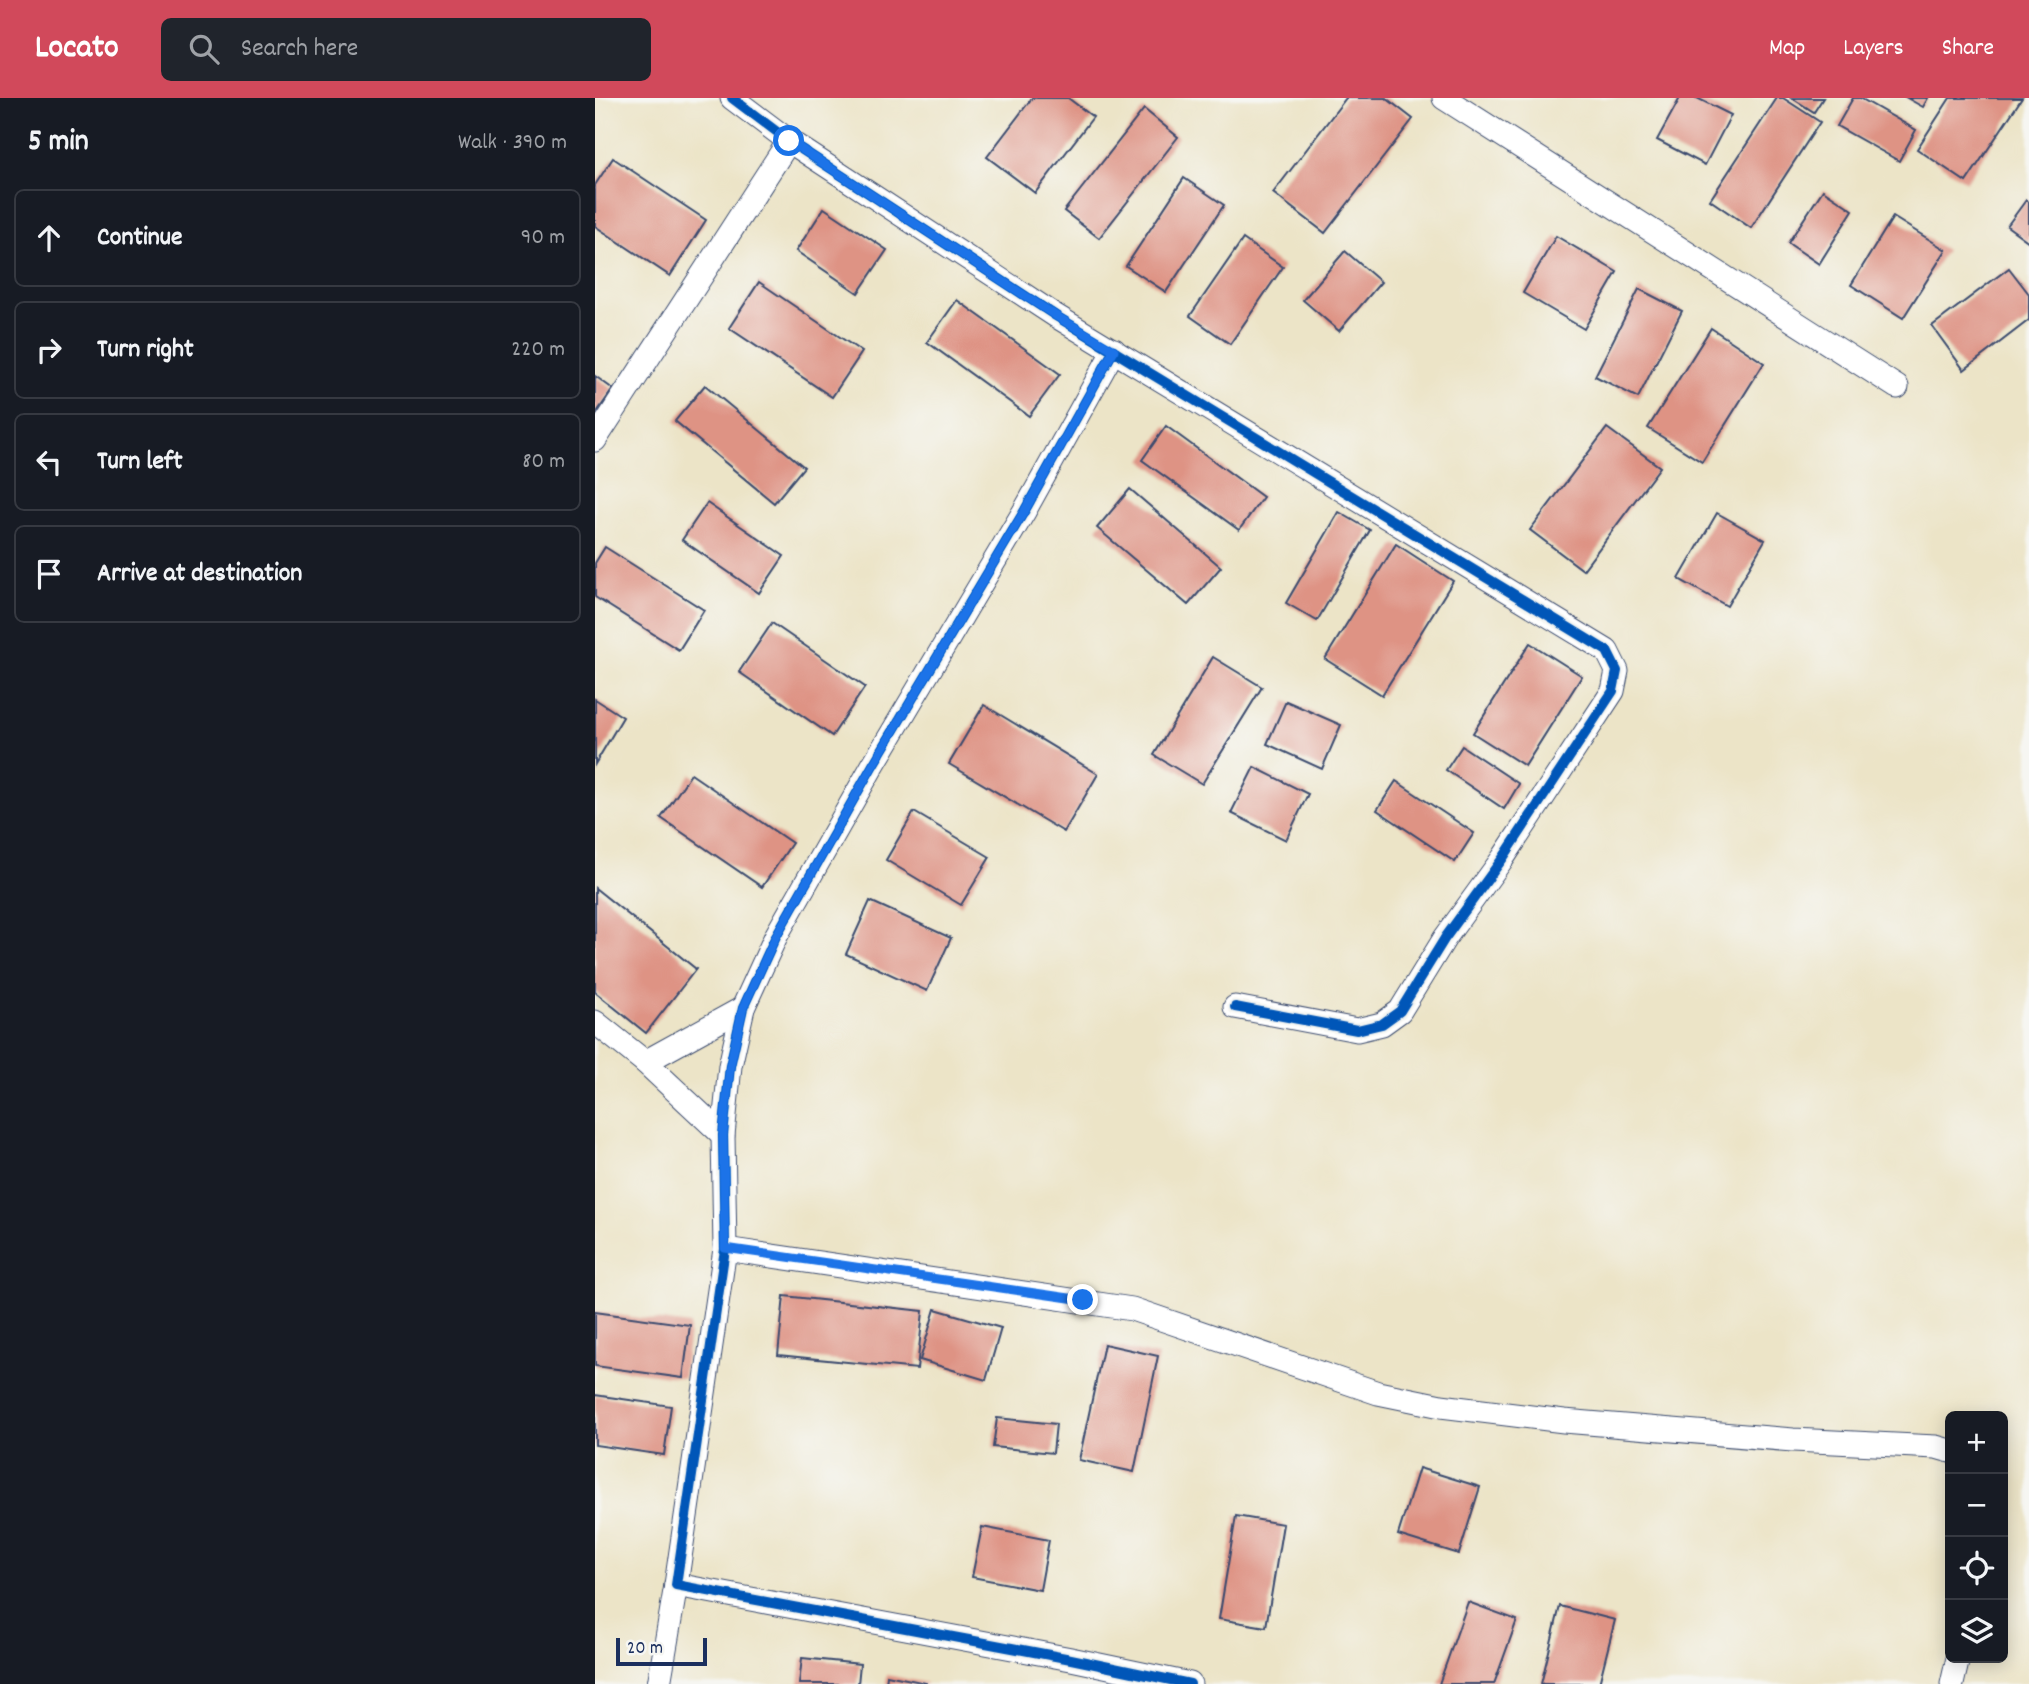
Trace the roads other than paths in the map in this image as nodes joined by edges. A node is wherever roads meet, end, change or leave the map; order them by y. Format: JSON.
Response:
{"nodes":[{"id":1,"x":732,"y":98,"type":"edge"},
{"id":2,"x":1456,"y":101,"type":"edge"},
{"id":3,"x":789,"y":141,"type":"junction"},
{"id":4,"x":1114,"y":350,"type":"junction"},
{"id":5,"x":1897,"y":387,"type":"dead end"},
{"id":6,"x":595,"y":440,"type":"edge"},
{"id":7,"x":1235,"y":1007,"type":"dead end"},
{"id":8,"x":743,"y":1008,"type":"junction"},
{"id":9,"x":595,"y":1022,"type":"edge"},
{"id":10,"x":645,"y":1062,"type":"junction"},
{"id":11,"x":723,"y":1135,"type":"junction"},
{"id":12,"x":725,"y":1248,"type":"junction"},
{"id":13,"x":1945,"y":1450,"type":"edge"},
{"id":14,"x":676,"y":1585,"type":"junction"},
{"id":15,"x":1957,"y":1663,"type":"edge"},
{"id":16,"x":659,"y":1684,"type":"edge"},
{"id":17,"x":1191,"y":1684,"type":"edge"},
{"id":18,"x":1952,"y":1684,"type":"edge"}],
"edges":[{"from":1,"to":3,"type":"street"},
{"from":2,"to":5,"type":"street"},
{"from":3,"to":4,"type":"street"},
{"from":3,"to":6,"type":"street"},
{"from":4,"to":7,"type":"street"},
{"from":4,"to":8,"type":"street"},
{"from":8,"to":10,"type":"street"},
{"from":8,"to":11,"type":"street"},
{"from":9,"to":10,"type":"street"},
{"from":10,"to":11,"type":"street"},
{"from":11,"to":12,"type":"street"},
{"from":12,"to":13,"type":"street"},
{"from":12,"to":14,"type":"street"},
{"from":14,"to":16,"type":"street"},
{"from":14,"to":17,"type":"street"},
{"from":15,"to":18,"type":"street"}]}
